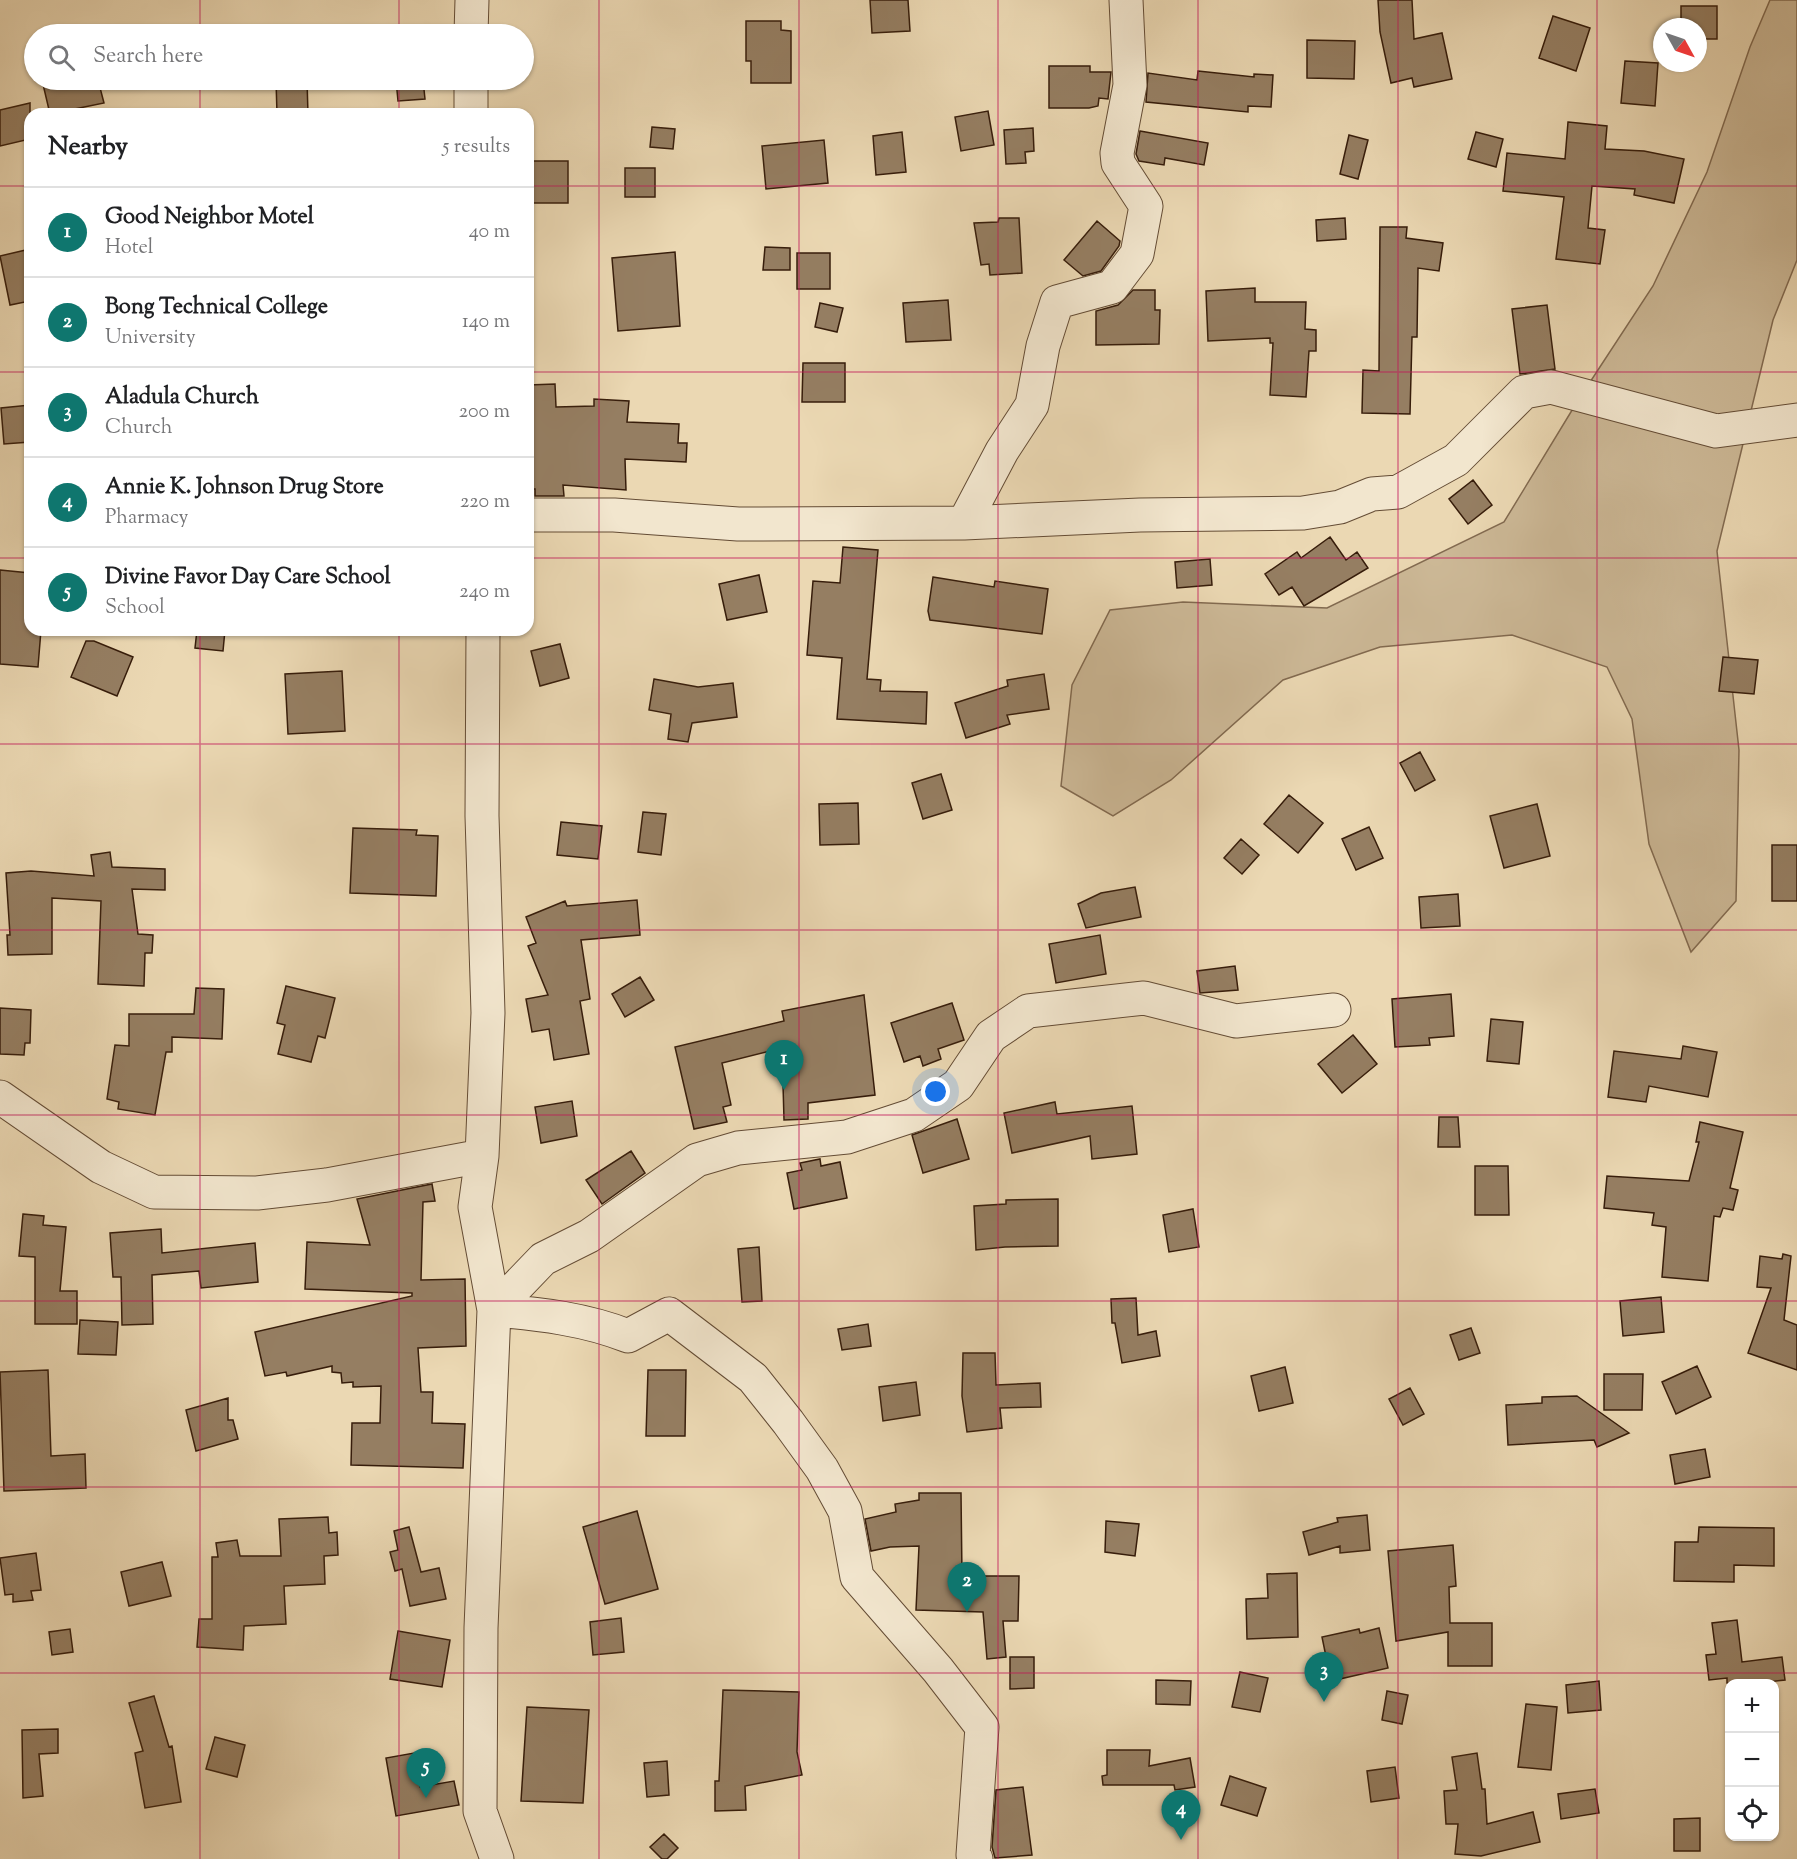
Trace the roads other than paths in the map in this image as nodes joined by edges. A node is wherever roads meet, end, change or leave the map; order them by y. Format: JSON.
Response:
{"nodes":[{"id":1,"x":472,"y":0,"type":"edge"},
{"id":2,"x":1126,"y":0,"type":"edge"},
{"id":3,"x":471,"y":24,"type":"edge"},
{"id":4,"x":471,"y":90,"type":"edge"},
{"id":5,"x":471,"y":108,"type":"edge"},
{"id":6,"x":1797,"y":420,"type":"edge"},
{"id":7,"x":534,"y":515,"type":"edge"},
{"id":8,"x":964,"y":524,"type":"junction"},
{"id":9,"x":483,"y":636,"type":"edge"},
{"id":10,"x":1334,"y":1010,"type":"dead end"},
{"id":11,"x":0,"y":1096,"type":"edge"},
{"id":12,"x":482,"y":1156,"type":"junction"},
{"id":13,"x":494,"y":1310,"type":"junction"},
{"id":14,"x":497,"y":1859,"type":"edge"},
{"id":15,"x":976,"y":1859,"type":"edge"}],
"edges":[{"from":1,"to":3,"type":"street"},
{"from":2,"to":8,"type":"street"},
{"from":4,"to":5,"type":"street"},
{"from":6,"to":8,"type":"street"},
{"from":7,"to":8,"type":"street"},
{"from":9,"to":12,"type":"street"},
{"from":10,"to":13,"type":"street"},
{"from":11,"to":12,"type":"street"},
{"from":12,"to":13,"type":"street"},
{"from":13,"to":14,"type":"street"},
{"from":13,"to":15,"type":"street"}]}
